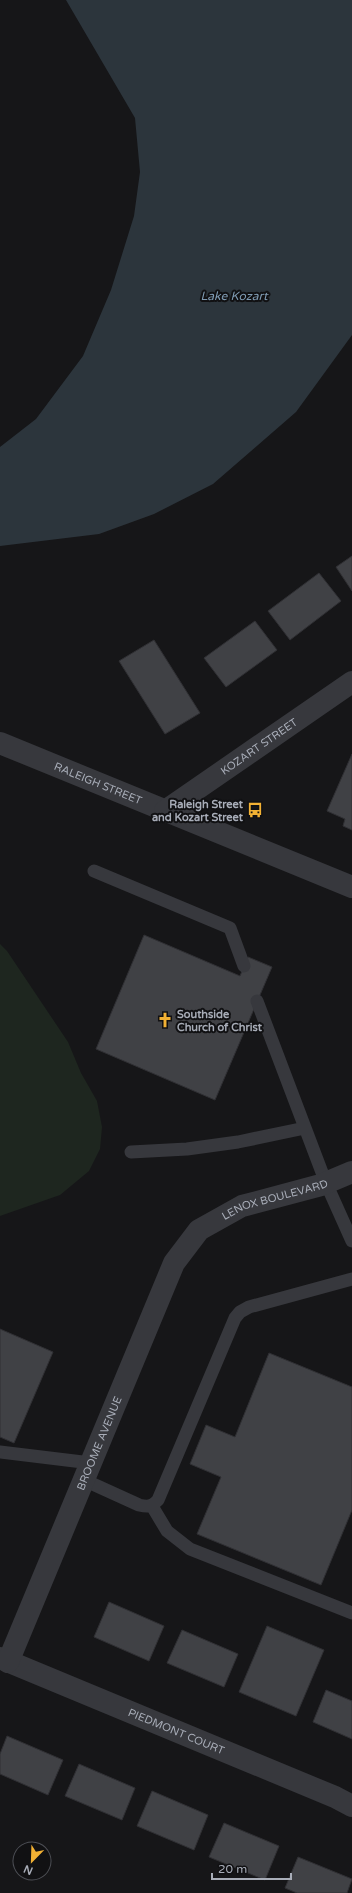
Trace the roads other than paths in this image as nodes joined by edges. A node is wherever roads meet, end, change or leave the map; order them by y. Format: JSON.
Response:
{"nodes":[{"id":1,"x":352,"y":682,"type":"edge"},
{"id":2,"x":0,"y":743,"type":"edge"},
{"id":3,"x":165,"y":811,"type":"junction"},
{"id":4,"x":94,"y":872,"type":"dead end"},
{"id":5,"x":352,"y":887,"type":"edge"},
{"id":6,"x":244,"y":966,"type":"dead end"},
{"id":7,"x":257,"y":1001,"type":"dead end"},
{"id":8,"x":305,"y":1128,"type":"junction"},
{"id":9,"x":131,"y":1152,"type":"dead end"},
{"id":10,"x":352,"y":1172,"type":"edge"},
{"id":11,"x":326,"y":1183,"type":"junction"},
{"id":12,"x":199,"y":1230,"type":"joint"},
{"id":13,"x":352,"y":1241,"type":"edge"},
{"id":14,"x":352,"y":1279,"type":"edge"},
{"id":15,"x":0,"y":1452,"type":"edge"},
{"id":16,"x":87,"y":1472,"type":"junction"},
{"id":17,"x":152,"y":1506,"type":"junction"},
{"id":18,"x":352,"y":1613,"type":"edge"},
{"id":19,"x":4,"y":1660,"type":"edge"},
{"id":20,"x":352,"y":1806,"type":"edge"}],
"edges":[{"from":1,"to":3,"type":"street","name":"KOZART STREET"},
{"from":2,"to":3,"type":"street","name":"RALEIGH STREET"},
{"from":3,"to":5,"type":"street","name":"RALEIGH STREET"},
{"from":4,"to":6,"type":"lane"},
{"from":7,"to":8,"type":"lane"},
{"from":8,"to":9,"type":"lane"},
{"from":8,"to":11,"type":"lane"},
{"from":10,"to":11,"type":"street","name":"LENOX BOULEVARD"},
{"from":11,"to":12,"type":"street","name":"LENOX BOULEVARD"},
{"from":11,"to":13,"type":"lane"},
{"from":12,"to":16,"type":"street","name":"BROOME AVENUE"},
{"from":14,"to":17,"type":"lane"},
{"from":15,"to":16,"type":"lane"},
{"from":16,"to":17,"type":"lane"},
{"from":16,"to":19,"type":"street","name":"BROOME AVENUE"},
{"from":17,"to":18,"type":"lane"},
{"from":19,"to":20,"type":"street","name":"PIEDMONT COURT"}]}
